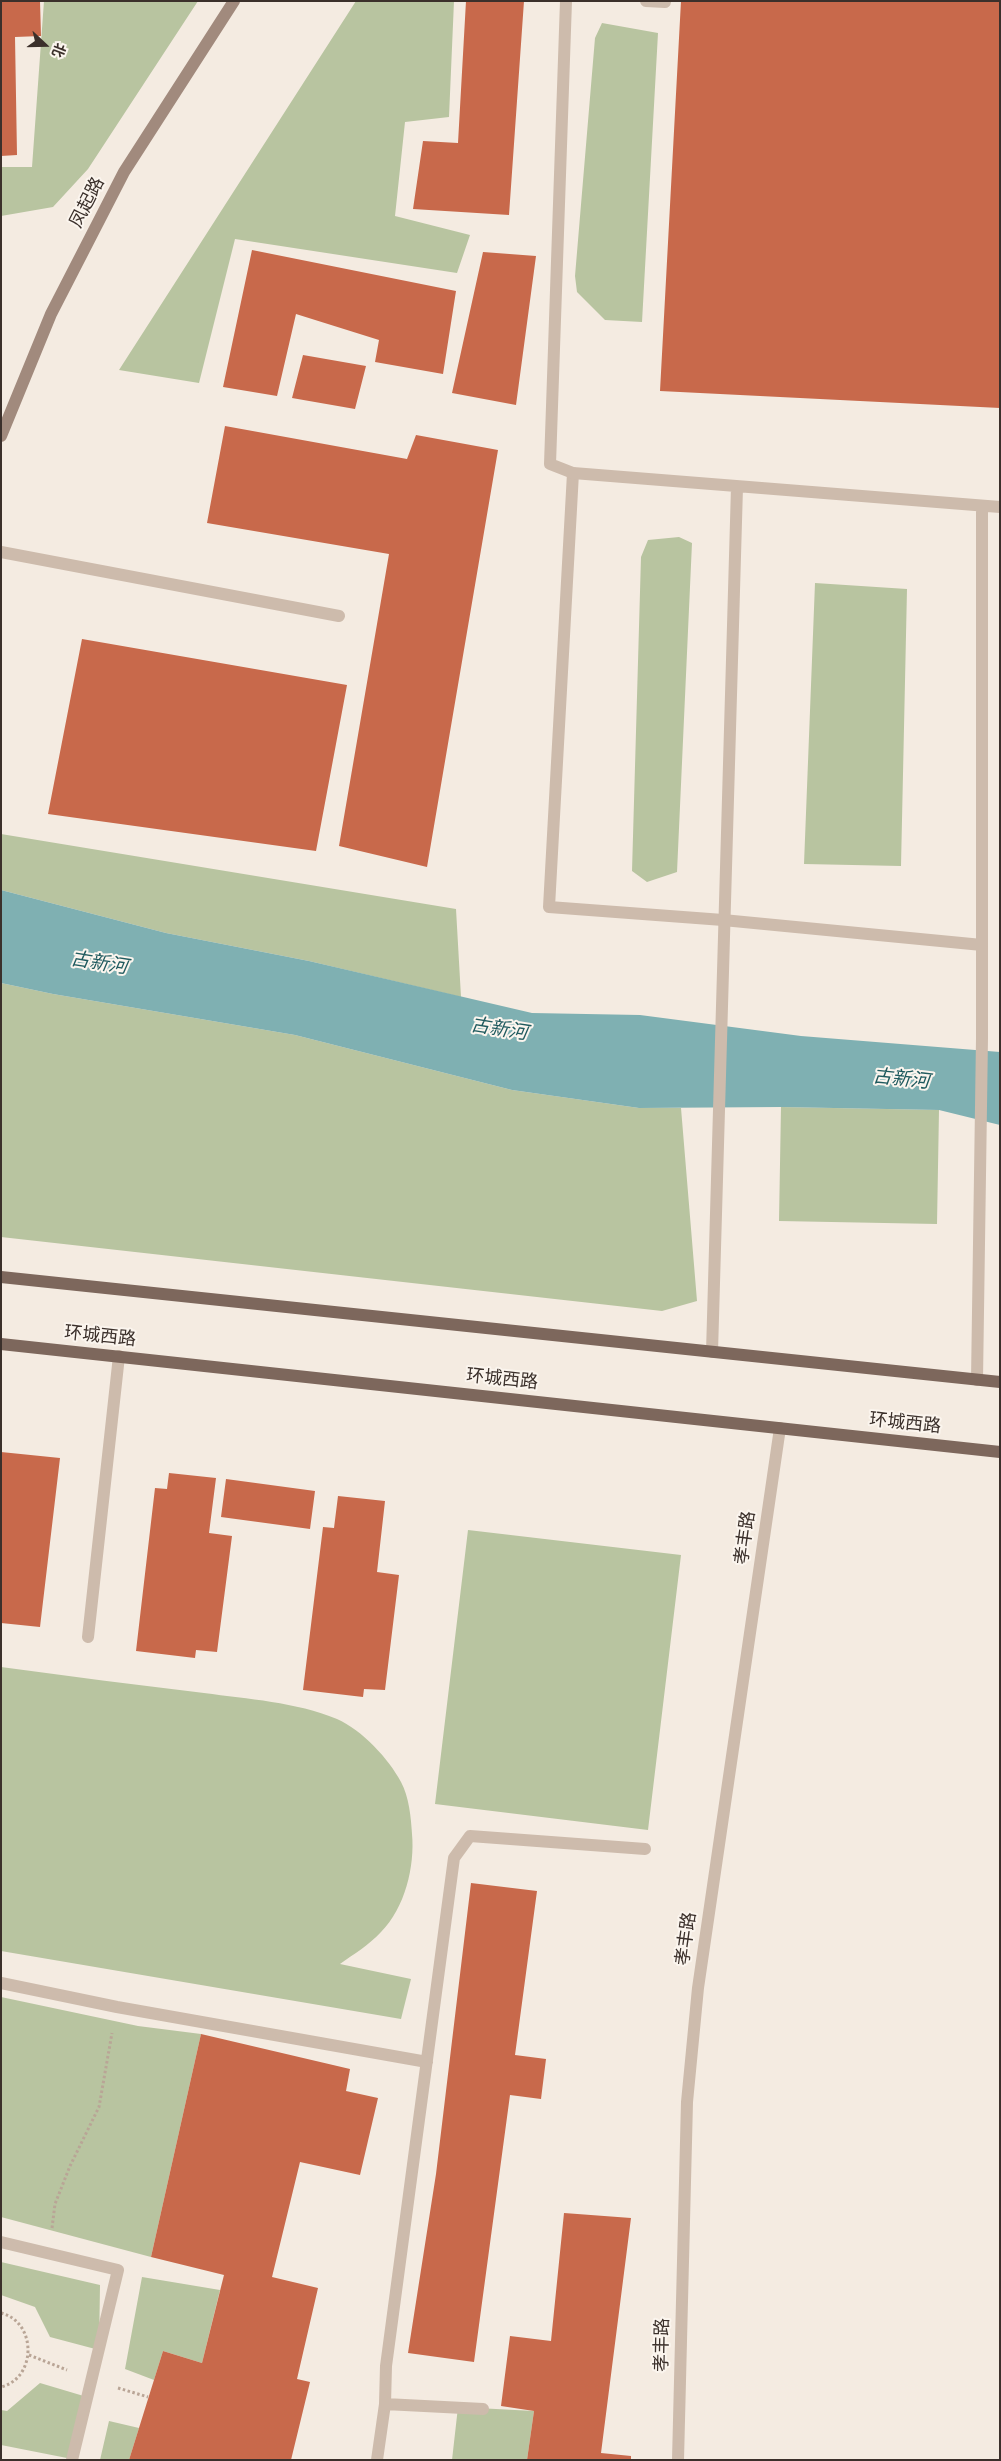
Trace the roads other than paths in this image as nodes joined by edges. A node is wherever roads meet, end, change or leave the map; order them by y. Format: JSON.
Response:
{"nodes":[{"id":1,"x":234,"y":1,"type":"edge"},
{"id":2,"x":566,"y":1,"type":"edge"},
{"id":3,"x":646,"y":1,"type":"edge"},
{"id":4,"x":665,"y":2,"type":"edge"},
{"id":5,"x":1,"y":436,"type":"edge"},
{"id":6,"x":573,"y":473,"type":"junction"},
{"id":7,"x":737,"y":487,"type":"junction"},
{"id":8,"x":982,"y":506,"type":"junction"},
{"id":9,"x":1000,"y":508,"type":"edge"},
{"id":10,"x":1,"y":552,"type":"edge"},
{"id":11,"x":339,"y":616,"type":"dead end"},
{"id":12,"x":723,"y":920,"type":"junction"},
{"id":13,"x":982,"y":944,"type":"junction"},
{"id":14,"x":1,"y":1277,"type":"edge"},
{"id":15,"x":1,"y":1344,"type":"edge"},
{"id":16,"x":712,"y":1352,"type":"junction"},
{"id":17,"x":119,"y":1356,"type":"junction"},
{"id":18,"x":977,"y":1380,"type":"junction"},
{"id":19,"x":1000,"y":1382,"type":"edge"},
{"id":20,"x":780,"y":1428,"type":"junction"},
{"id":21,"x":1000,"y":1452,"type":"edge"},
{"id":22,"x":88,"y":1637,"type":"dead end"},
{"id":23,"x":644,"y":1849,"type":"dead end"},
{"id":24,"x":1,"y":1983,"type":"edge"},
{"id":25,"x":427,"y":2062,"type":"junction"},
{"id":26,"x":1,"y":2242,"type":"edge"},
{"id":27,"x":385,"y":2404,"type":"junction"},
{"id":28,"x":483,"y":2409,"type":"dead end"},
{"id":29,"x":72,"y":2460,"type":"edge"},
{"id":30,"x":377,"y":2460,"type":"edge"},
{"id":31,"x":678,"y":2460,"type":"edge"}],
"edges":[{"from":1,"to":5,"type":"street","name":"凤起路"},
{"from":2,"to":6,"type":"street"},
{"from":3,"to":4,"type":"street"},
{"from":6,"to":7,"type":"street"},
{"from":6,"to":12,"type":"street"},
{"from":7,"to":8,"type":"street"},
{"from":7,"to":12,"type":"street"},
{"from":8,"to":9,"type":"street"},
{"from":8,"to":13,"type":"street"},
{"from":10,"to":11,"type":"street"},
{"from":12,"to":13,"type":"street"},
{"from":12,"to":16,"type":"street"},
{"from":13,"to":18,"type":"street"},
{"from":14,"to":16,"type":"main road"},
{"from":15,"to":17,"type":"main road","name":"环城西路"},
{"from":16,"to":18,"type":"main road"},
{"from":17,"to":20,"type":"main road","name":"环城西路"},
{"from":17,"to":22,"type":"street"},
{"from":18,"to":19,"type":"main road"},
{"from":20,"to":21,"type":"main road","name":"环城西路"},
{"from":20,"to":31,"type":"street","name":"孝丰路"},
{"from":23,"to":25,"type":"street"},
{"from":24,"to":25,"type":"street"},
{"from":25,"to":27,"type":"street"},
{"from":26,"to":29,"type":"street"},
{"from":27,"to":28,"type":"street"},
{"from":27,"to":30,"type":"street"}]}
